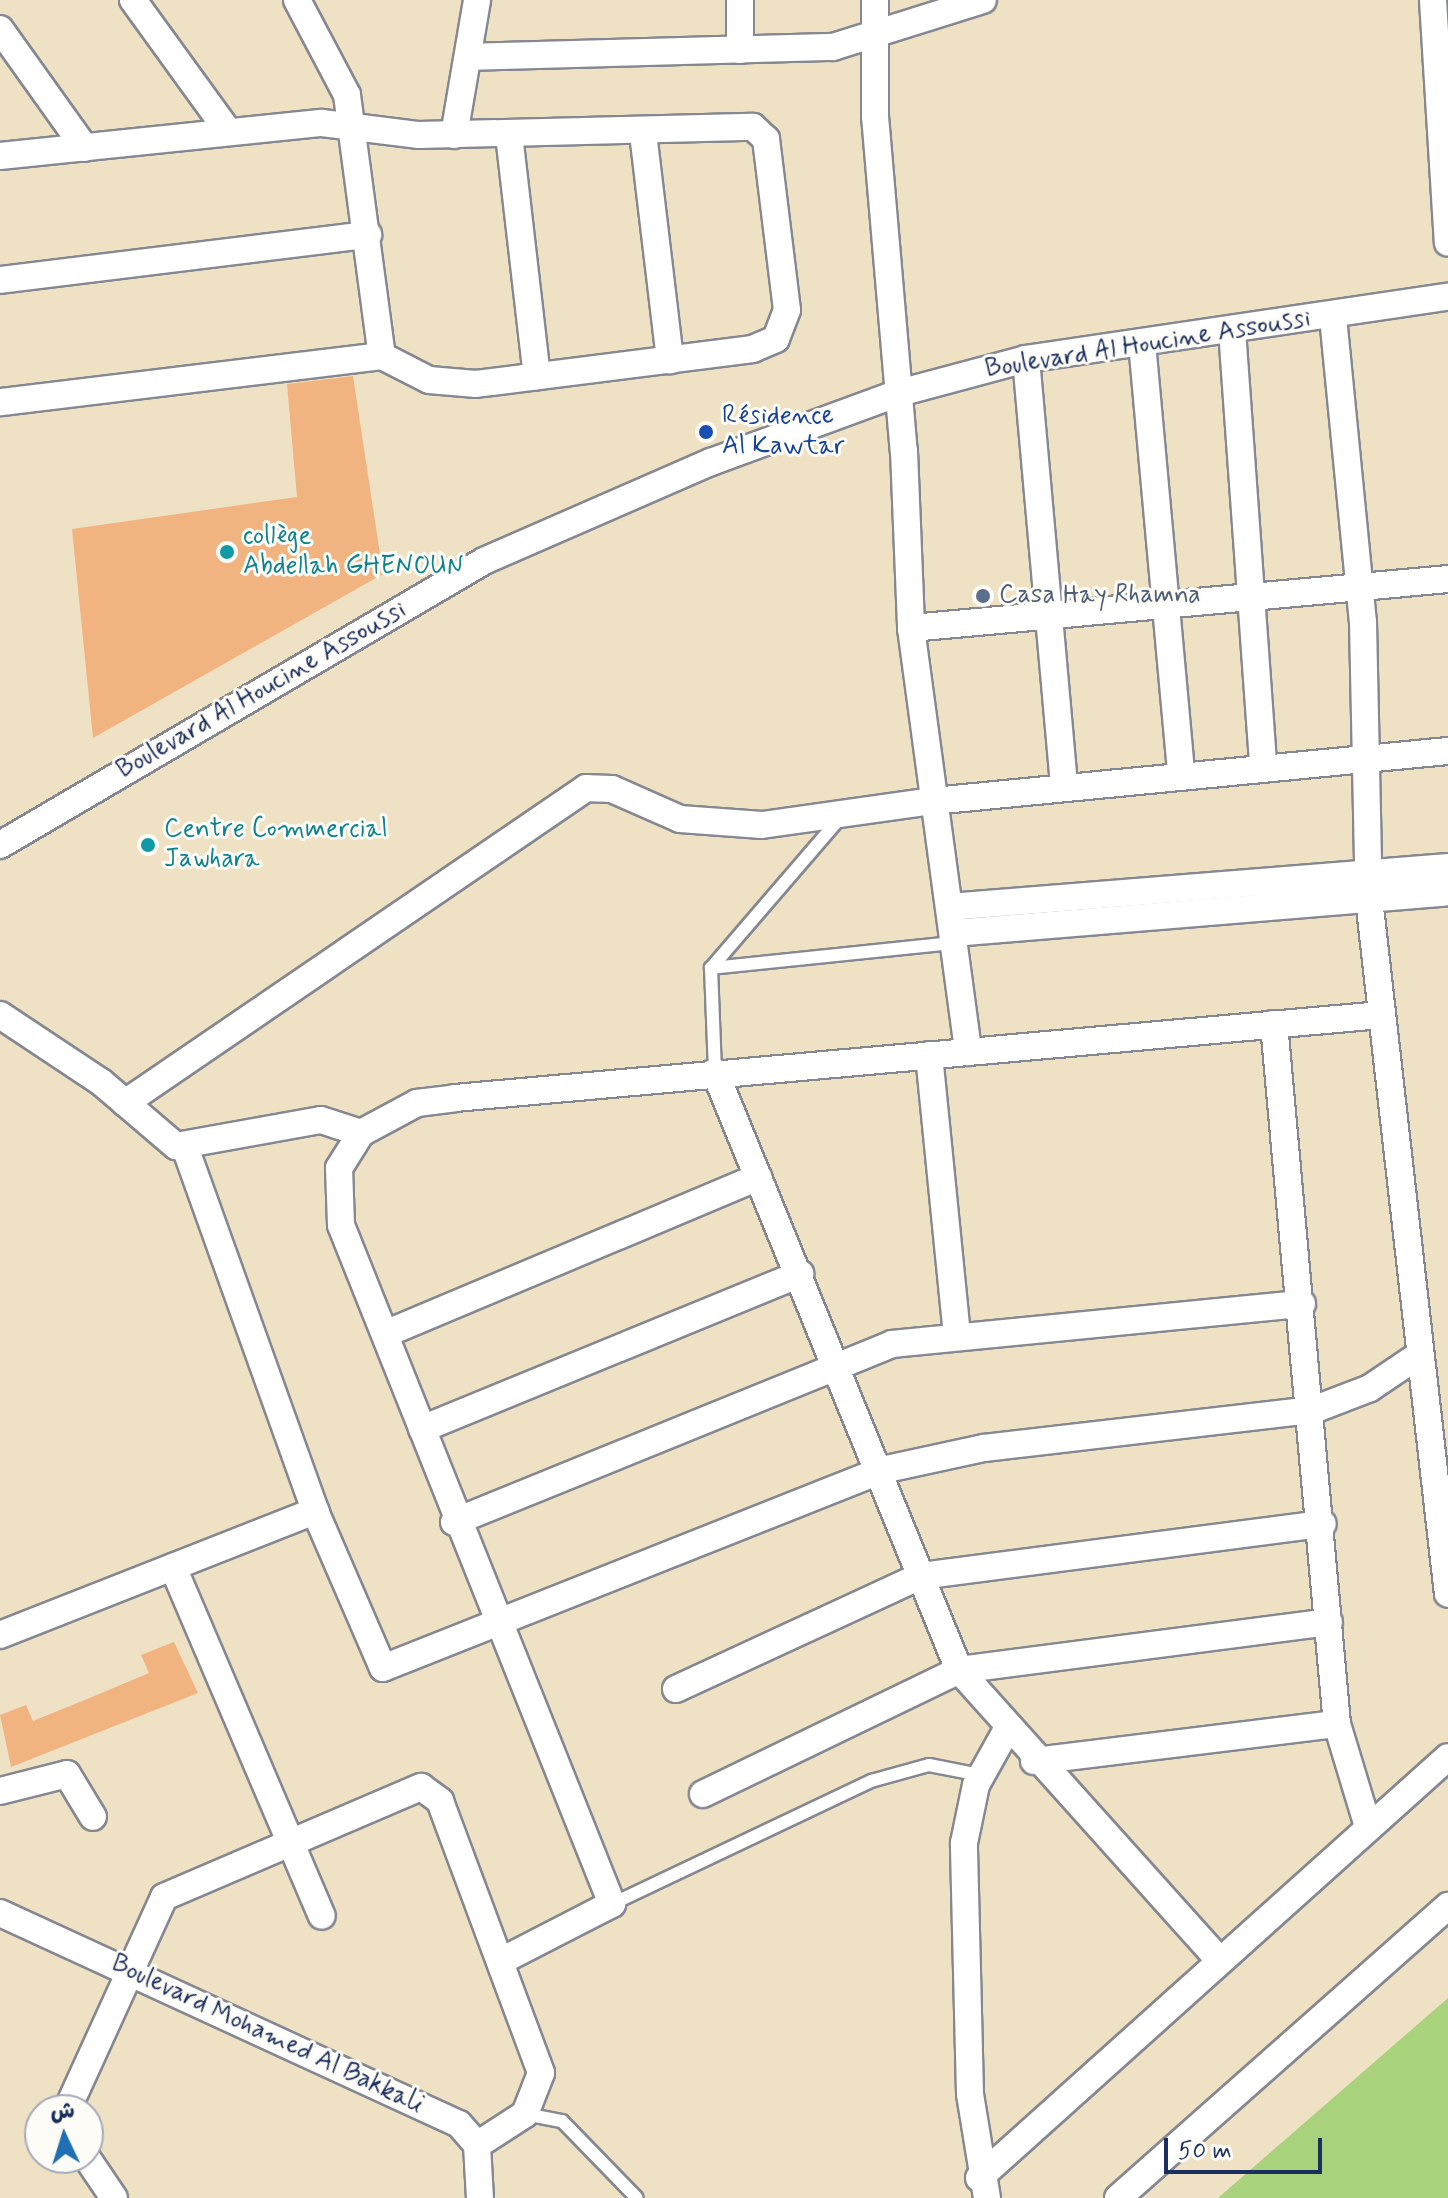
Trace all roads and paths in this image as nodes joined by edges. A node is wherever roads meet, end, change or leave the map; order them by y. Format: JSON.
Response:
{"nodes":[{"id":1,"x":133,"y":0,"type":"edge"},
{"id":2,"x":297,"y":0,"type":"edge"},
{"id":3,"x":477,"y":0,"type":"edge"},
{"id":4,"x":740,"y":0,"type":"edge"},
{"id":5,"x":875,"y":0,"type":"edge"},
{"id":6,"x":1433,"y":0,"type":"edge"},
{"id":7,"x":985,"y":1,"type":"edge"},
{"id":8,"x":0,"y":29,"type":"edge"},
{"id":9,"x":875,"y":38,"type":"junction"},
{"id":10,"x":740,"y":50,"type":"junction"},
{"id":11,"x":469,"y":57,"type":"junction"},
{"id":12,"x":352,"y":125,"type":"junction"},
{"id":13,"x":228,"y":131,"type":"junction"},
{"id":14,"x":643,"y":133,"type":"junction"},
{"id":15,"x":454,"y":135,"type":"junction"},
{"id":16,"x":509,"y":135,"type":"junction"},
{"id":17,"x":85,"y":148,"type":"junction"},
{"id":18,"x":0,"y":156,"type":"edge"},
{"id":19,"x":368,"y":235,"type":"junction"},
{"id":20,"x":1448,"y":243,"type":"edge"},
{"id":21,"x":0,"y":280,"type":"edge"},
{"id":22,"x":1448,"y":297,"type":"edge"},
{"id":23,"x":1333,"y":317,"type":"junction"},
{"id":24,"x":1232,"y":330,"type":"junction"},
{"id":25,"x":1142,"y":343,"type":"junction"},
{"id":26,"x":382,"y":356,"type":"junction"},
{"id":27,"x":1026,"y":359,"type":"junction"},
{"id":28,"x":670,"y":360,"type":"junction"},
{"id":29,"x":537,"y":376,"type":"junction"},
{"id":30,"x":899,"y":393,"type":"junction"},
{"id":31,"x":0,"y":402,"type":"edge"},
{"id":32,"x":1448,"y":579,"type":"edge"},
{"id":33,"x":1360,"y":587,"type":"junction"},
{"id":34,"x":1247,"y":596,"type":"junction"},
{"id":35,"x":1167,"y":605,"type":"junction"},
{"id":36,"x":1048,"y":616,"type":"junction"},
{"id":37,"x":911,"y":628,"type":"junction"},
{"id":38,"x":1448,"y":751,"type":"edge"},
{"id":39,"x":1366,"y":757,"type":"junction"},
{"id":40,"x":1263,"y":767,"type":"junction"},
{"id":41,"x":1181,"y":775,"type":"junction"},
{"id":42,"x":1064,"y":787,"type":"junction"},
{"id":43,"x":933,"y":801,"type":"junction"},
{"id":44,"x":842,"y":815,"type":"junction"},
{"id":45,"x":0,"y":845,"type":"edge"},
{"id":46,"x":1448,"y":867,"type":"edge"},
{"id":47,"x":1368,"y":887,"type":"junction"},
{"id":48,"x":1448,"y":892,"type":"edge"},
{"id":49,"x":952,"y":928,"type":"junction"},
{"id":50,"x":711,"y":968,"type":"junction"},
{"id":51,"x":0,"y":1015,"type":"edge"},
{"id":52,"x":1382,"y":1015,"type":"junction"},
{"id":53,"x":1274,"y":1024,"type":"junction"},
{"id":54,"x":968,"y":1052,"type":"junction"},
{"id":55,"x":929,"y":1055,"type":"junction"},
{"id":56,"x":715,"y":1072,"type":"junction"},
{"id":57,"x":125,"y":1103,"type":"junction"},
{"id":58,"x":361,"y":1133,"type":"junction"},
{"id":59,"x":185,"y":1147,"type":"junction"},
{"id":60,"x":758,"y":1177,"type":"junction"},
{"id":61,"x":800,"y":1274,"type":"junction"},
{"id":62,"x":1302,"y":1304,"type":"junction"},
{"id":63,"x":385,"y":1334,"type":"junction"},
{"id":64,"x":957,"y":1334,"type":"junction"},
{"id":65,"x":1419,"y":1355,"type":"junction"},
{"id":66,"x":837,"y":1363,"type":"junction"},
{"id":67,"x":1313,"y":1410,"type":"junction"},
{"id":68,"x":422,"y":1429,"type":"junction"},
{"id":69,"x":882,"y":1470,"type":"junction"},
{"id":70,"x":315,"y":1511,"type":"junction"},
{"id":71,"x":454,"y":1522,"type":"junction"},
{"id":72,"x":1323,"y":1524,"type":"junction"},
{"id":73,"x":173,"y":1567,"type":"junction"},
{"id":74,"x":921,"y":1576,"type":"junction"},
{"id":75,"x":1448,"y":1594,"type":"edge"},
{"id":76,"x":1329,"y":1622,"type":"junction"},
{"id":77,"x":499,"y":1624,"type":"junction"},
{"id":78,"x":0,"y":1635,"type":"edge"},
{"id":79,"x":959,"y":1670,"type":"junction"},
{"id":80,"x":676,"y":1689,"type":"dead end"},
{"id":81,"x":1337,"y":1724,"type":"junction"},
{"id":82,"x":1006,"y":1731,"type":"junction"},
{"id":83,"x":1448,"y":1757,"type":"edge"},
{"id":84,"x":1034,"y":1761,"type":"junction"},
{"id":85,"x":981,"y":1775,"type":"junction"},
{"id":86,"x":0,"y":1791,"type":"edge"},
{"id":87,"x":703,"y":1794,"type":"dead end"},
{"id":88,"x":93,"y":1817,"type":"dead end"},
{"id":89,"x":1368,"y":1827,"type":"junction"},
{"id":90,"x":291,"y":1840,"type":"junction"},
{"id":91,"x":612,"y":1904,"type":"junction"},
{"id":92,"x":1448,"y":1906,"type":"edge"},
{"id":93,"x":0,"y":1913,"type":"edge"},
{"id":94,"x":322,"y":1916,"type":"dead end"},
{"id":95,"x":1218,"y":1959,"type":"junction"},
{"id":96,"x":501,"y":1961,"type":"junction"},
{"id":97,"x":125,"y":1970,"type":"junction"},
{"id":98,"x":74,"y":2094,"type":"edge"},
{"id":99,"x":525,"y":2114,"type":"junction"},
{"id":100,"x":477,"y":2145,"type":"junction"},
{"id":101,"x":98,"y":2174,"type":"edge"},
{"id":102,"x":983,"y":2188,"type":"edge"},
{"id":103,"x":114,"y":2198,"type":"edge"},
{"id":104,"x":480,"y":2198,"type":"edge"},
{"id":105,"x":637,"y":2198,"type":"edge"},
{"id":106,"x":1118,"y":2198,"type":"edge"}],
"edges":[{"from":1,"to":13,"type":"street"},
{"from":2,"to":12,"type":"street"},
{"from":3,"to":11,"type":"street"},
{"from":4,"to":10,"type":"street"},
{"from":5,"to":9,"type":"street"},
{"from":6,"to":20,"type":"street"},
{"from":7,"to":9,"type":"street"},
{"from":8,"to":17,"type":"street"},
{"from":9,"to":10,"type":"street"},
{"from":9,"to":30,"type":"street"},
{"from":10,"to":11,"type":"street"},
{"from":11,"to":15,"type":"street"},
{"from":12,"to":13,"type":"street"},
{"from":12,"to":15,"type":"street"},
{"from":12,"to":19,"type":"street"},
{"from":13,"to":17,"type":"street"},
{"from":14,"to":16,"type":"street"},
{"from":14,"to":28,"type":"street"},
{"from":14,"to":28,"type":"street"},
{"from":15,"to":16,"type":"street"},
{"from":16,"to":29,"type":"street"},
{"from":17,"to":18,"type":"street"},
{"from":19,"to":21,"type":"street"},
{"from":19,"to":26,"type":"street"},
{"from":22,"to":23,"type":"street","name":"Boulevard Al Houcine Assoussi"},
{"from":23,"to":24,"type":"street","name":"Boulevard Al Houcine Assoussi"},
{"from":23,"to":33,"type":"street"},
{"from":24,"to":25,"type":"street","name":"Boulevard Al Houcine Assoussi"},
{"from":24,"to":34,"type":"street"},
{"from":25,"to":27,"type":"street","name":"Boulevard Al Houcine Assoussi"},
{"from":25,"to":35,"type":"street"},
{"from":26,"to":29,"type":"street"},
{"from":26,"to":31,"type":"street"},
{"from":27,"to":30,"type":"street","name":"Boulevard Al Houcine Assoussi"},
{"from":27,"to":36,"type":"street"},
{"from":28,"to":29,"type":"street"},
{"from":30,"to":37,"type":"street"},
{"from":30,"to":45,"type":"street","name":"Boulevard Al Houcine Assoussi"},
{"from":32,"to":33,"type":"street"},
{"from":33,"to":34,"type":"street"},
{"from":33,"to":39,"type":"street"},
{"from":34,"to":35,"type":"street"},
{"from":34,"to":40,"type":"street"},
{"from":35,"to":36,"type":"street"},
{"from":35,"to":41,"type":"street"},
{"from":36,"to":37,"type":"street"},
{"from":36,"to":42,"type":"street"},
{"from":37,"to":43,"type":"street"},
{"from":38,"to":39,"type":"street"},
{"from":39,"to":40,"type":"street"},
{"from":39,"to":47,"type":"street"},
{"from":40,"to":41,"type":"street"},
{"from":41,"to":42,"type":"street"},
{"from":42,"to":43,"type":"street"},
{"from":43,"to":44,"type":"street"},
{"from":43,"to":49,"type":"street"},
{"from":44,"to":50,"type":"lane"},
{"from":44,"to":57,"type":"street"},
{"from":46,"to":47,"type":"street"},
{"from":47,"to":48,"type":"street"},
{"from":47,"to":49,"type":"street"},
{"from":47,"to":52,"type":"street"},
{"from":49,"to":50,"type":"lane"},
{"from":49,"to":54,"type":"street"},
{"from":50,"to":56,"type":"lane"},
{"from":51,"to":57,"type":"street"},
{"from":52,"to":53,"type":"street"},
{"from":52,"to":65,"type":"street"},
{"from":53,"to":54,"type":"street"},
{"from":53,"to":62,"type":"street"},
{"from":54,"to":55,"type":"street"},
{"from":55,"to":56,"type":"street"},
{"from":55,"to":64,"type":"street"},
{"from":56,"to":58,"type":"street"},
{"from":56,"to":60,"type":"street"},
{"from":57,"to":59,"type":"street"},
{"from":58,"to":59,"type":"street"},
{"from":58,"to":63,"type":"street"},
{"from":59,"to":70,"type":"street"},
{"from":60,"to":61,"type":"street"},
{"from":60,"to":63,"type":"street"},
{"from":61,"to":66,"type":"street"},
{"from":61,"to":68,"type":"street"},
{"from":62,"to":64,"type":"street"},
{"from":62,"to":67,"type":"street"},
{"from":63,"to":68,"type":"street"},
{"from":64,"to":66,"type":"street"},
{"from":65,"to":67,"type":"street"},
{"from":65,"to":75,"type":"street"},
{"from":66,"to":69,"type":"street"},
{"from":66,"to":71,"type":"street"},
{"from":67,"to":69,"type":"street"},
{"from":67,"to":72,"type":"street"},
{"from":68,"to":71,"type":"street"},
{"from":69,"to":74,"type":"street"},
{"from":69,"to":77,"type":"street"},
{"from":70,"to":73,"type":"street"},
{"from":70,"to":77,"type":"street"},
{"from":71,"to":77,"type":"street"},
{"from":72,"to":74,"type":"street"},
{"from":72,"to":76,"type":"street"},
{"from":73,"to":78,"type":"street"},
{"from":73,"to":90,"type":"street"},
{"from":74,"to":79,"type":"street"},
{"from":74,"to":80,"type":"street"},
{"from":76,"to":79,"type":"street"},
{"from":76,"to":81,"type":"street"},
{"from":77,"to":91,"type":"street"},
{"from":79,"to":82,"type":"street"},
{"from":79,"to":87,"type":"street"},
{"from":81,"to":84,"type":"street"},
{"from":81,"to":89,"type":"street"},
{"from":82,"to":84,"type":"street"},
{"from":82,"to":85,"type":"street"},
{"from":83,"to":89,"type":"street"},
{"from":84,"to":95,"type":"street"},
{"from":85,"to":91,"type":"lane"},
{"from":85,"to":102,"type":"street"},
{"from":86,"to":88,"type":"street"},
{"from":89,"to":95,"type":"street"},
{"from":90,"to":94,"type":"street"},
{"from":90,"to":96,"type":"street"},
{"from":90,"to":97,"type":"street"},
{"from":91,"to":96,"type":"street"},
{"from":92,"to":106,"type":"street"},
{"from":93,"to":97,"type":"street","name":"Boulevard Mohamed Al Bakkali"},
{"from":95,"to":102,"type":"street"},
{"from":96,"to":99,"type":"street"},
{"from":97,"to":98,"type":"street"},
{"from":97,"to":100,"type":"street","name":"Boulevard Mohamed Al Bakkali"},
{"from":99,"to":100,"type":"street"},
{"from":99,"to":105,"type":"lane"},
{"from":100,"to":104,"type":"street"},
{"from":101,"to":103,"type":"street"}]}
